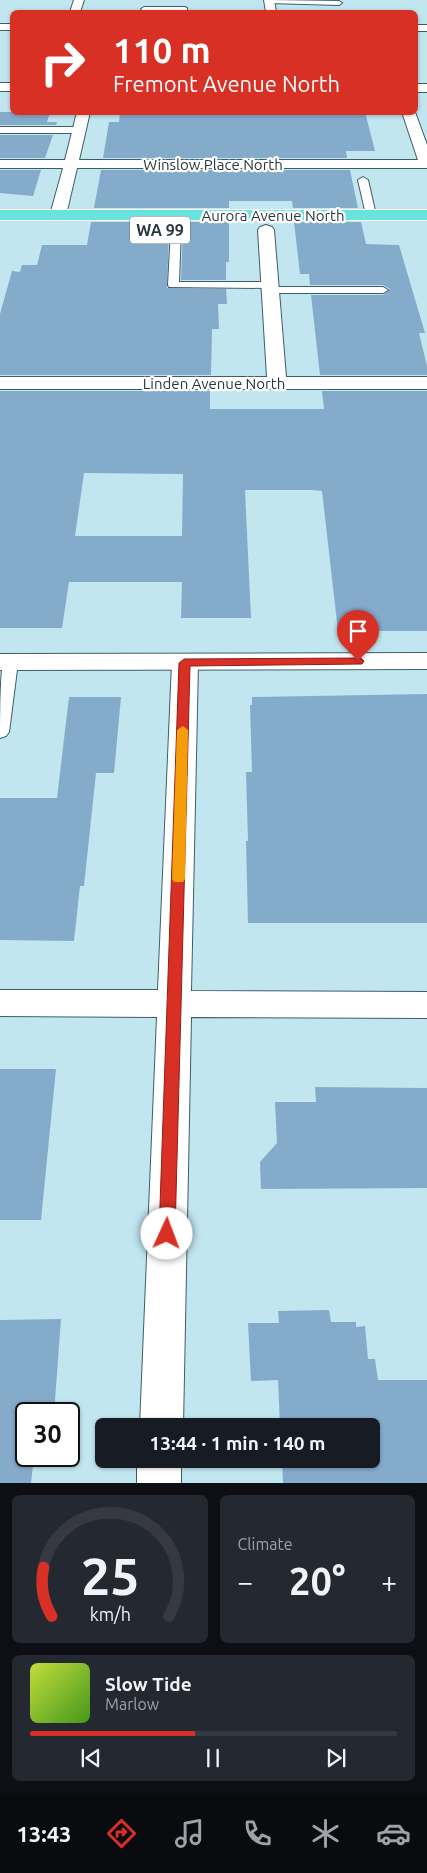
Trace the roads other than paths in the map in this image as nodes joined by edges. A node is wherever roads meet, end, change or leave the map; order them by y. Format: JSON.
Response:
{"nodes":[{"id":1,"x":339,"y":3,"type":"dead end"},
{"id":2,"x":270,"y":5,"type":"edge"},
{"id":3,"x":144,"y":9,"type":"dead end"},
{"id":4,"x":164,"y":10,"type":"edge"},
{"id":5,"x":83,"y":115,"type":"edge"},
{"id":6,"x":409,"y":115,"type":"edge"},
{"id":7,"x":0,"y":130,"type":"edge"},
{"id":8,"x":80,"y":130,"type":"junction"},
{"id":9,"x":0,"y":164,"type":"edge"},
{"id":10,"x":427,"y":164,"type":"edge"},
{"id":11,"x":71,"y":165,"type":"junction"},
{"id":12,"x":363,"y":180,"type":"dead end"},
{"id":13,"x":0,"y":213,"type":"edge"},
{"id":14,"x":58,"y":215,"type":"junction"},
{"id":15,"x":370,"y":215,"type":"junction"},
{"id":16,"x":427,"y":215,"type":"edge"},
{"id":17,"x":427,"y":229,"type":"edge"},
{"id":18,"x":0,"y":230,"type":"edge"},
{"id":19,"x":176,"y":230,"type":"junction"},
{"id":20,"x":266,"y":230,"type":"junction"},
{"id":21,"x":271,"y":288,"type":"junction"},
{"id":22,"x":382,"y":290,"type":"dead end"},
{"id":23,"x":0,"y":382,"type":"edge"},
{"id":24,"x":277,"y":383,"type":"junction"},
{"id":25,"x":427,"y":383,"type":"edge"},
{"id":26,"x":427,"y":661,"type":"edge"},
{"id":27,"x":5,"y":662,"type":"edge"},
{"id":28,"x":184,"y":663,"type":"junction"},
{"id":29,"x":0,"y":732,"type":"edge"},
{"id":30,"x":0,"y":1002,"type":"edge"},
{"id":31,"x":175,"y":1004,"type":"junction"},
{"id":32,"x":427,"y":1005,"type":"edge"},
{"id":33,"x":161,"y":1418,"type":"edge"},
{"id":34,"x":160,"y":1468,"type":"edge"},
{"id":35,"x":159,"y":1483,"type":"edge"}],
"edges":[{"from":1,"to":2,"type":"lane"},
{"from":3,"to":4,"type":"lane"},
{"from":5,"to":8,"type":"street"},
{"from":6,"to":10,"type":"street"},
{"from":7,"to":8,"type":"lane"},
{"from":8,"to":11,"type":"street"},
{"from":9,"to":11,"type":"street","name":"Winslow Place North"},
{"from":10,"to":11,"type":"street","name":"Winslow Place North"},
{"from":11,"to":14,"type":"street"},
{"from":12,"to":15,"type":"lane"},
{"from":13,"to":14,"type":"highway","name":"Aurora Avenue North","number":"WA 99"},
{"from":14,"to":15,"type":"highway","name":"Aurora Avenue North","number":"WA 99"},
{"from":15,"to":16,"type":"highway","name":"Aurora Avenue North","number":"WA 99"},
{"from":17,"to":20,"type":"highway","name":"Aurora Avenue North","number":"WA 99"},
{"from":18,"to":19,"type":"highway","name":"Aurora Avenue North","number":"WA 99"},
{"from":19,"to":20,"type":"highway","name":"Aurora Avenue North","number":"WA 99"},
{"from":19,"to":21,"type":"lane"},
{"from":20,"to":21,"type":"street"},
{"from":21,"to":22,"type":"lane"},
{"from":21,"to":24,"type":"street"},
{"from":23,"to":24,"type":"street","name":"Linden Avenue North"},
{"from":24,"to":25,"type":"street","name":"Linden Avenue North"},
{"from":26,"to":28,"type":"street"},
{"from":27,"to":28,"type":"street"},
{"from":27,"to":29,"type":"lane"},
{"from":28,"to":31,"type":"street"},
{"from":30,"to":31,"type":"street"},
{"from":31,"to":32,"type":"street"},
{"from":31,"to":33,"type":"street"},
{"from":34,"to":35,"type":"street"}]}
